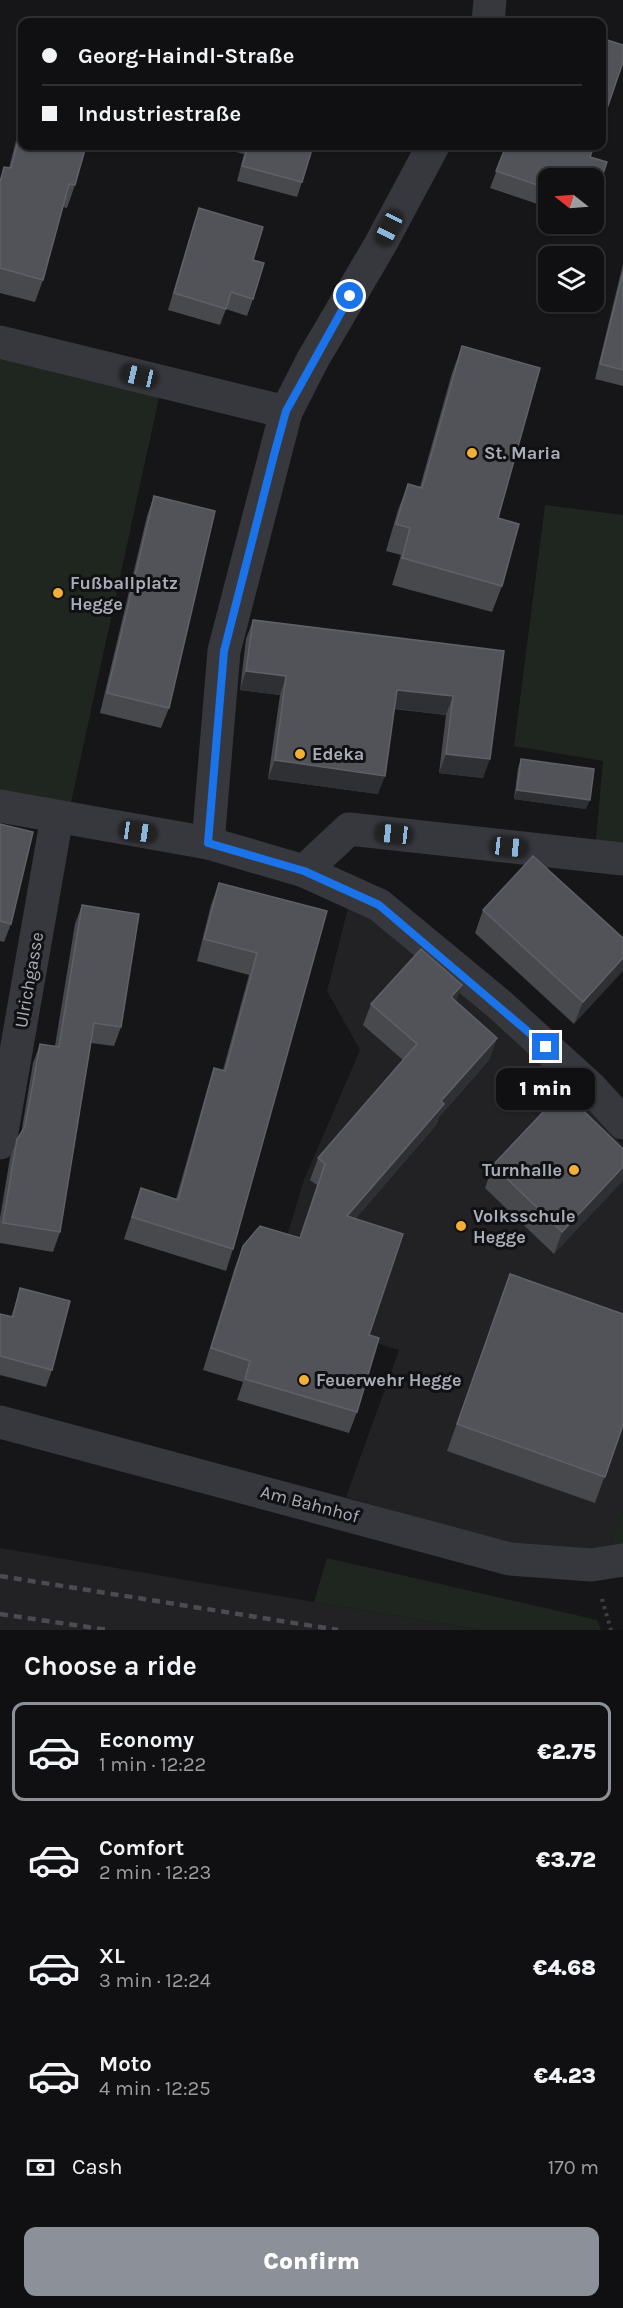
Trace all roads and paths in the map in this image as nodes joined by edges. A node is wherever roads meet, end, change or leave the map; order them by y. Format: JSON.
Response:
{"nodes":[{"id":1,"x":490,"y":0,"type":"edge"},
{"id":2,"x":488,"y":18,"type":"edge"},
{"id":3,"x":431,"y":150,"type":"edge"},
{"id":4,"x":0,"y":342,"type":"edge"},
{"id":5,"x":286,"y":411,"type":"junction"},
{"id":6,"x":0,"y":806,"type":"edge"},
{"id":7,"x":57,"y":818,"type":"junction"},
{"id":8,"x":208,"y":843,"type":"junction"},
{"id":9,"x":623,"y":859,"type":"edge"},
{"id":10,"x":304,"y":871,"type":"junction"},
{"id":11,"x":623,"y":1123,"type":"edge"},
{"id":12,"x":0,"y":1143,"type":"edge"},
{"id":13,"x":0,"y":1422,"type":"edge"},
{"id":14,"x":623,"y":1560,"type":"edge"}],
"edges":[{"from":1,"to":2,"type":"street"},
{"from":3,"to":5,"type":"street"},
{"from":4,"to":5,"type":"street"},
{"from":5,"to":8,"type":"street"},
{"from":6,"to":7,"type":"street"},
{"from":7,"to":8,"type":"street"},
{"from":7,"to":12,"type":"street","name":"Ulrichgasse"},
{"from":8,"to":10,"type":"street"},
{"from":9,"to":10,"type":"street"},
{"from":10,"to":11,"type":"street"},
{"from":13,"to":14,"type":"street","name":"Am Bahnhof"}]}
